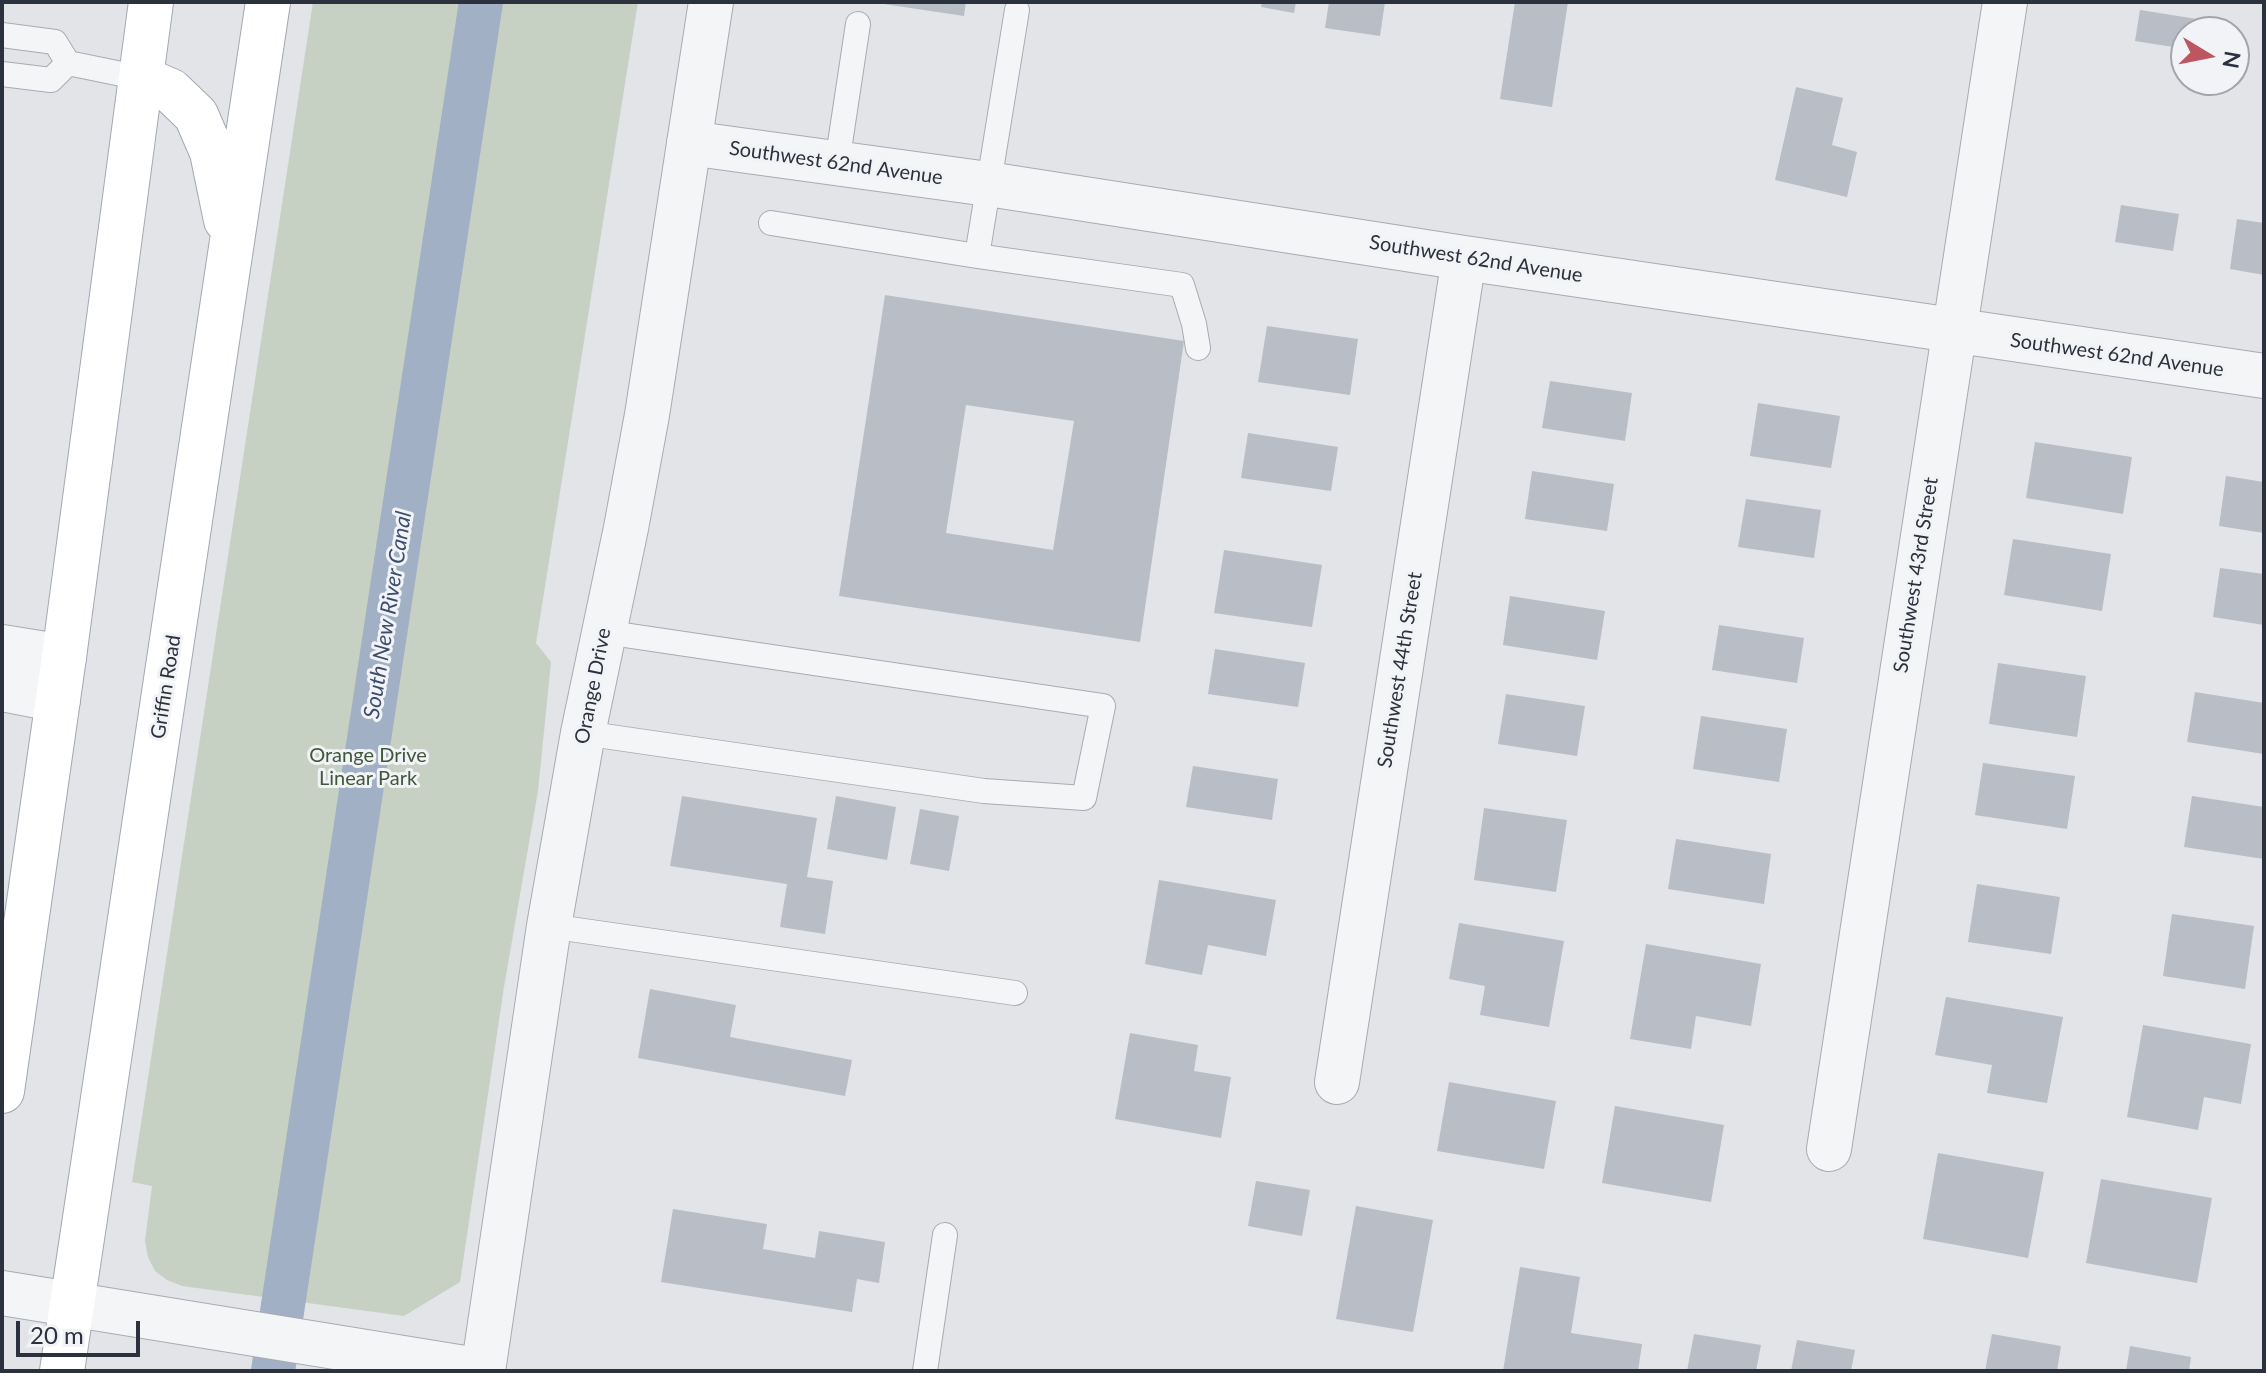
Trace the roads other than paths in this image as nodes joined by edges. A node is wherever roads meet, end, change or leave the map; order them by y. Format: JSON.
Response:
{"nodes":[{"id":1,"x":151,"y":2,"type":"edge"},
{"id":2,"x":268,"y":2,"type":"edge"},
{"id":3,"x":711,"y":2,"type":"edge"},
{"id":4,"x":2005,"y":2,"type":"edge"},
{"id":5,"x":1017,"y":10,"type":"dead end"},
{"id":6,"x":858,"y":24,"type":"dead end"},
{"id":7,"x":2,"y":35,"type":"edge"},
{"id":8,"x":68,"y":63,"type":"junction"},
{"id":9,"x":2,"y":74,"type":"edge"},
{"id":10,"x":141,"y":78,"type":"junction"},
{"id":11,"x":689,"y":143,"type":"junction"},
{"id":12,"x":837,"y":163,"type":"junction"},
{"id":13,"x":988,"y":184,"type":"junction"},
{"id":14,"x":771,"y":223,"type":"dead end"},
{"id":15,"x":232,"y":250,"type":"junction"},
{"id":16,"x":977,"y":256,"type":"junction"},
{"id":17,"x":1464,"y":258,"type":"junction"},
{"id":18,"x":1953,"y":331,"type":"junction"},
{"id":19,"x":1198,"y":348,"type":"dead end"},
{"id":20,"x":2264,"y":376,"type":"edge"},
{"id":21,"x":604,"y":632,"type":"junction"},
{"id":22,"x":2,"y":647,"type":"edge"},
{"id":23,"x":64,"y":657,"type":"junction"},
{"id":24,"x":2,"y":689,"type":"edge"},
{"id":25,"x":58,"y":700,"type":"junction"},
{"id":26,"x":583,"y":733,"type":"junction"},
{"id":27,"x":549,"y":926,"type":"junction"},
{"id":28,"x":1015,"y":993,"type":"dead end"},
{"id":29,"x":1337,"y":1082,"type":"dead end"},
{"id":30,"x":2,"y":1091,"type":"edge"},
{"id":31,"x":1829,"y":1149,"type":"dead end"},
{"id":32,"x":945,"y":1235,"type":"dead end"},
{"id":33,"x":2,"y":1293,"type":"edge"},
{"id":34,"x":72,"y":1305,"type":"junction"},
{"id":35,"x":62,"y":1371,"type":"edge"},
{"id":36,"x":483,"y":1371,"type":"edge"},
{"id":37,"x":925,"y":1371,"type":"edge"}],
"edges":[{"from":1,"to":10,"type":"main road"},
{"from":2,"to":15,"type":"main road","name":"Griffin Road"},
{"from":3,"to":11,"type":"street","name":"Orange Drive"},
{"from":4,"to":18,"type":"street","name":"Southwest 43rd Street"},
{"from":5,"to":13,"type":"lane"},
{"from":6,"to":12,"type":"lane"},
{"from":7,"to":8,"type":"lane"},
{"from":8,"to":9,"type":"lane"},
{"from":8,"to":10,"type":"lane"},
{"from":10,"to":15,"type":"main road"},
{"from":10,"to":23,"type":"main road"},
{"from":11,"to":12,"type":"street","name":"Southwest 62nd Avenue"},
{"from":11,"to":21,"type":"street","name":"Orange Drive"},
{"from":12,"to":13,"type":"street","name":"Southwest 62nd Avenue"},
{"from":13,"to":16,"type":"lane"},
{"from":13,"to":17,"type":"street","name":"Southwest 62nd Avenue"},
{"from":14,"to":16,"type":"lane"},
{"from":15,"to":34,"type":"main road","name":"Griffin Road"},
{"from":16,"to":19,"type":"lane"},
{"from":17,"to":18,"type":"street","name":"Southwest 62nd Avenue"},
{"from":17,"to":29,"type":"street","name":"Southwest 44th Street"},
{"from":18,"to":20,"type":"street","name":"Southwest 62nd Avenue"},
{"from":18,"to":31,"type":"street","name":"Southwest 43rd Street"},
{"from":21,"to":26,"type":"street","name":"Orange Drive"},
{"from":21,"to":26,"type":"lane"},
{"from":22,"to":23,"type":"street"},
{"from":23,"to":25,"type":"main road"},
{"from":24,"to":25,"type":"street"},
{"from":25,"to":30,"type":"main road"},
{"from":26,"to":27,"type":"street","name":"Orange Drive"},
{"from":27,"to":28,"type":"lane"},
{"from":27,"to":36,"type":"street","name":"Orange Drive"},
{"from":32,"to":37,"type":"lane"},
{"from":33,"to":34,"type":"street"},
{"from":34,"to":35,"type":"main road","name":"Griffin Road"},
{"from":34,"to":36,"type":"street"}]}
